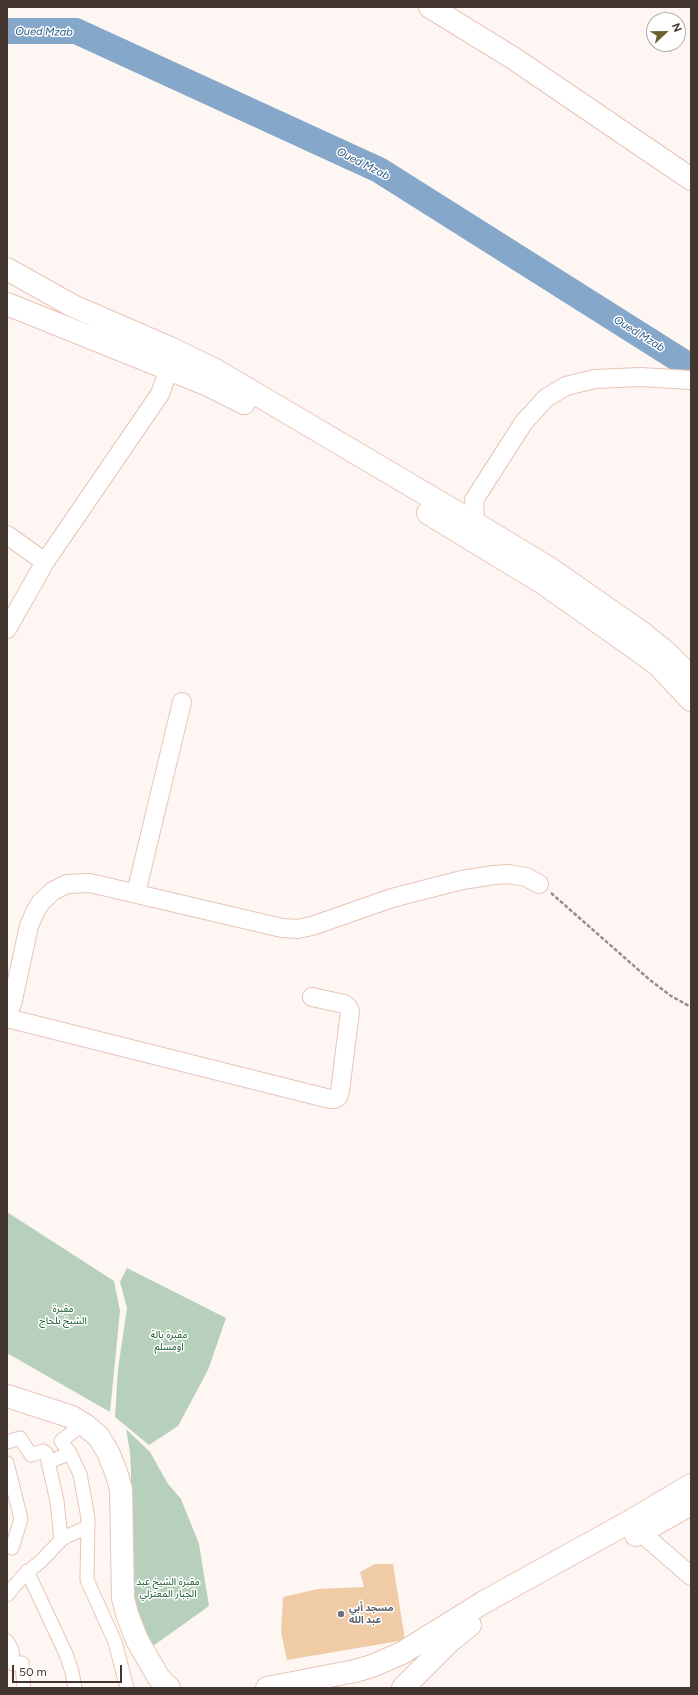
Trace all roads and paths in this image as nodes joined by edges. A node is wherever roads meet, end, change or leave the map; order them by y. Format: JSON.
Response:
{"nodes":[{"id":1,"x":430,"y":7,"type":"edge"},
{"id":2,"x":691,"y":179,"type":"edge"},
{"id":3,"x":7,"y":269,"type":"edge"},
{"id":4,"x":7,"y":304,"type":"edge"},
{"id":5,"x":73,"y":306,"type":"junction"},
{"id":6,"x":64,"y":328,"type":"junction"},
{"id":7,"x":170,"y":348,"type":"junction"},
{"id":8,"x":169,"y":369,"type":"junction"},
{"id":9,"x":691,"y":380,"type":"edge"},
{"id":10,"x":474,"y":500,"type":"junction"},
{"id":11,"x":449,"y":518,"type":"junction"},
{"id":12,"x":470,"y":529,"type":"junction"},
{"id":13,"x":7,"y":535,"type":"edge"},
{"id":14,"x":45,"y":562,"type":"junction"},
{"id":15,"x":7,"y":629,"type":"edge"},
{"id":16,"x":691,"y":677,"type":"edge"},
{"id":17,"x":691,"y":700,"type":"edge"},
{"id":18,"x":182,"y":702,"type":"dead end"},
{"id":19,"x":539,"y":884,"type":"joint"},
{"id":20,"x":136,"y":893,"type":"junction"},
{"id":21,"x":312,"y":997,"type":"dead end"},
{"id":22,"x":691,"y":1007,"type":"edge"},
{"id":23,"x":7,"y":1010,"type":"edge"},
{"id":24,"x":7,"y":1018,"type":"edge"},
{"id":25,"x":7,"y":1396,"type":"edge"},
{"id":26,"x":83,"y":1424,"type":"junction"},
{"id":27,"x":7,"y":1442,"type":"edge"},
{"id":28,"x":70,"y":1453,"type":"junction"},
{"id":29,"x":49,"y":1462,"type":"junction"},
{"id":30,"x":7,"y":1463,"type":"edge"},
{"id":31,"x":691,"y":1485,"type":"edge"},
{"id":32,"x":691,"y":1504,"type":"edge"},
{"id":33,"x":88,"y":1527,"type":"junction"},
{"id":34,"x":634,"y":1527,"type":"junction"},
{"id":35,"x":61,"y":1540,"type":"junction"},
{"id":36,"x":12,"y":1548,"type":"dead end"},
{"id":37,"x":27,"y":1572,"type":"junction"},
{"id":38,"x":691,"y":1576,"type":"edge"},
{"id":39,"x":7,"y":1595,"type":"edge"},
{"id":40,"x":447,"y":1634,"type":"junction"},
{"id":41,"x":7,"y":1641,"type":"edge"},
{"id":42,"x":389,"y":1659,"type":"junction"},
{"id":43,"x":405,"y":1685,"type":"edge"},
{"id":44,"x":24,"y":1688,"type":"edge"},
{"id":45,"x":75,"y":1688,"type":"edge"},
{"id":46,"x":128,"y":1688,"type":"edge"},
{"id":47,"x":169,"y":1688,"type":"edge"},
{"id":48,"x":274,"y":1688,"type":"edge"}],
"edges":[{"from":1,"to":2,"type":"main road"},
{"from":3,"to":5,"type":"main road"},
{"from":4,"to":6,"type":"main road"},
{"from":5,"to":6,"type":"main road"},
{"from":5,"to":7,"type":"main road"},
{"from":6,"to":8,"type":"main road"},
{"from":7,"to":8,"type":"street"},
{"from":7,"to":11,"type":"main road"},
{"from":8,"to":11,"type":"main road"},
{"from":8,"to":14,"type":"street"},
{"from":9,"to":10,"type":"street"},
{"from":10,"to":11,"type":"street"},
{"from":10,"to":12,"type":"street"},
{"from":11,"to":12,"type":"main road"},
{"from":12,"to":16,"type":"main road"},
{"from":12,"to":17,"type":"main road"},
{"from":13,"to":14,"type":"street"},
{"from":14,"to":15,"type":"street"},
{"from":18,"to":20,"type":"street"},
{"from":19,"to":20,"type":"street"},
{"from":19,"to":22,"type":"path"},
{"from":20,"to":23,"type":"street"},
{"from":21,"to":24,"type":"street"},
{"from":25,"to":26,"type":"main road"},
{"from":26,"to":28,"type":"street"},
{"from":26,"to":47,"type":"main road"},
{"from":27,"to":29,"type":"street"},
{"from":28,"to":29,"type":"street"},
{"from":28,"to":33,"type":"street"},
{"from":29,"to":35,"type":"street"},
{"from":30,"to":36,"type":"street"},
{"from":31,"to":34,"type":"main road"},
{"from":32,"to":34,"type":"main road"},
{"from":33,"to":35,"type":"street"},
{"from":33,"to":46,"type":"street"},
{"from":34,"to":38,"type":"street"},
{"from":34,"to":40,"type":"main road"},
{"from":35,"to":37,"type":"street"},
{"from":37,"to":39,"type":"street"},
{"from":37,"to":45,"type":"street"},
{"from":40,"to":42,"type":"main road"},
{"from":40,"to":43,"type":"main road"},
{"from":41,"to":44,"type":"street"},
{"from":42,"to":43,"type":"main road"},
{"from":42,"to":48,"type":"main road"}]}
